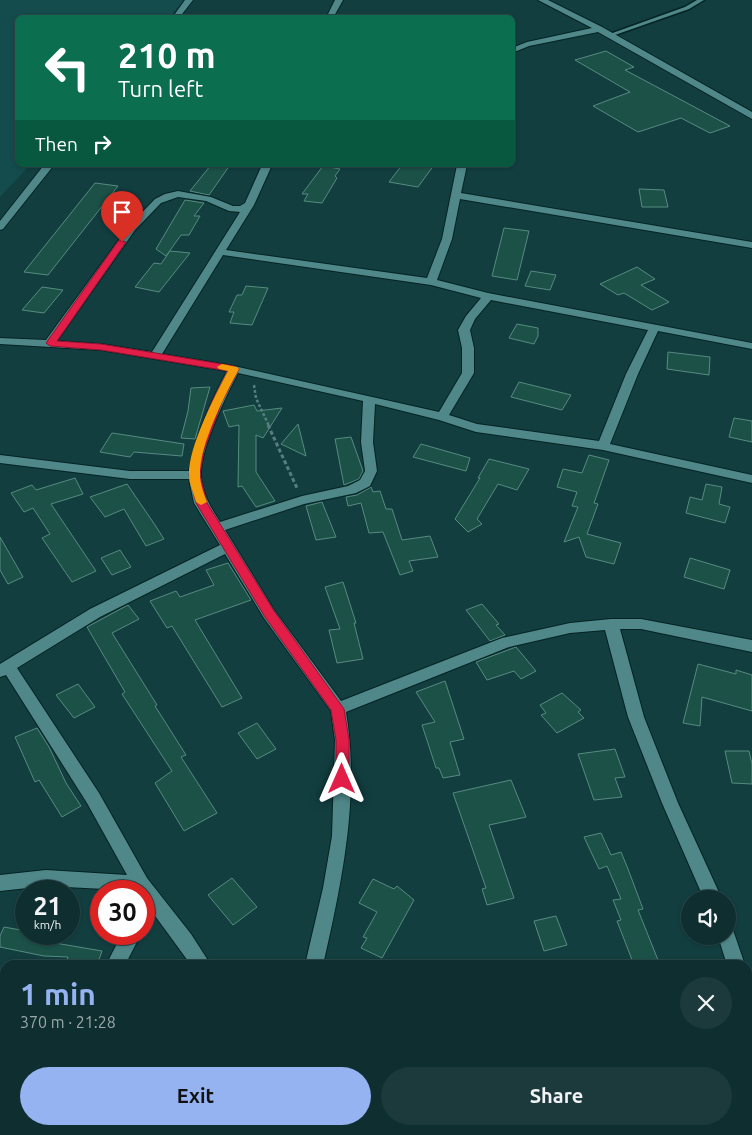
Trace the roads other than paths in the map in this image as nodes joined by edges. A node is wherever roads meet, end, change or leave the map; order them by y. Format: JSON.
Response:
{"nodes":[{"id":1,"x":189,"y":0,"type":"edge"},
{"id":2,"x":339,"y":0,"type":"edge"},
{"id":3,"x":557,"y":0,"type":"edge"},
{"id":4,"x":701,"y":0,"type":"edge"},
{"id":5,"x":545,"y":1,"type":"edge"},
{"id":6,"x":177,"y":15,"type":"edge"},
{"id":7,"x":330,"y":15,"type":"edge"},
{"id":8,"x":599,"y":28,"type":"junction"},
{"id":9,"x":610,"y":35,"type":"junction"},
{"id":10,"x":515,"y":50,"type":"edge"},
{"id":11,"x":752,"y":116,"type":"edge"},
{"id":12,"x":47,"y":167,"type":"edge"},
{"id":13,"x":266,"y":167,"type":"edge"},
{"id":14,"x":462,"y":167,"type":"edge"},
{"id":15,"x":456,"y":195,"type":"junction"},
{"id":16,"x":249,"y":205,"type":"junction"},
{"id":17,"x":0,"y":227,"type":"edge"},
{"id":18,"x":752,"y":245,"type":"edge"},
{"id":19,"x":220,"y":252,"type":"junction"},
{"id":20,"x":431,"y":282,"type":"junction"},
{"id":21,"x":488,"y":296,"type":"junction"},
{"id":22,"x":654,"y":328,"type":"junction"},
{"id":23,"x":0,"y":341,"type":"edge"},
{"id":24,"x":50,"y":343,"type":"junction"},
{"id":25,"x":752,"y":346,"type":"edge"},
{"id":26,"x":155,"y":356,"type":"junction"},
{"id":27,"x":234,"y":369,"type":"junction"},
{"id":28,"x":369,"y":399,"type":"junction"},
{"id":29,"x":442,"y":417,"type":"junction"},
{"id":30,"x":603,"y":446,"type":"junction"},
{"id":31,"x":0,"y":459,"type":"edge"},
{"id":32,"x":194,"y":475,"type":"junction"},
{"id":33,"x":752,"y":478,"type":"edge"},
{"id":34,"x":217,"y":528,"type":"junction"},
{"id":35,"x":227,"y":547,"type":"junction"},
{"id":36,"x":612,"y":624,"type":"junction"},
{"id":37,"x":752,"y":646,"type":"edge"},
{"id":38,"x":4,"y":670,"type":"edge"},
{"id":39,"x":338,"y":709,"type":"junction"},
{"id":40,"x":141,"y":880,"type":"edge"},
{"id":41,"x":0,"y":883,"type":"edge"},
{"id":42,"x":90,"y":884,"type":"edge"},
{"id":43,"x":709,"y":890,"type":"edge"},
{"id":44,"x":155,"y":901,"type":"edge"},
{"id":45,"x":126,"y":945,"type":"edge"},
{"id":46,"x":729,"y":945,"type":"edge"},
{"id":47,"x":118,"y":960,"type":"edge"},
{"id":48,"x":199,"y":960,"type":"edge"},
{"id":49,"x":315,"y":960,"type":"edge"},
{"id":50,"x":734,"y":960,"type":"edge"}],
"edges":[{"from":1,"to":6,"type":"street"},
{"from":2,"to":7,"type":"street"},
{"from":3,"to":5,"type":"street"},
{"from":4,"to":9,"type":"lane"},
{"from":5,"to":8,"type":"street"},
{"from":8,"to":9,"type":"street"},
{"from":8,"to":10,"type":"street"},
{"from":9,"to":11,"type":"street"},
{"from":12,"to":17,"type":"street"},
{"from":13,"to":16,"type":"street"},
{"from":14,"to":15,"type":"street"},
{"from":15,"to":18,"type":"street"},
{"from":15,"to":20,"type":"street"},
{"from":16,"to":19,"type":"street"},
{"from":16,"to":24,"type":"street"},
{"from":19,"to":20,"type":"street"},
{"from":19,"to":26,"type":"street"},
{"from":20,"to":21,"type":"street"},
{"from":21,"to":22,"type":"street"},
{"from":21,"to":29,"type":"street"},
{"from":22,"to":25,"type":"street"},
{"from":22,"to":30,"type":"street"},
{"from":23,"to":24,"type":"street"},
{"from":24,"to":26,"type":"street"},
{"from":26,"to":27,"type":"street"},
{"from":27,"to":28,"type":"street"},
{"from":27,"to":32,"type":"street"},
{"from":28,"to":29,"type":"street"},
{"from":28,"to":34,"type":"street"},
{"from":29,"to":30,"type":"street"},
{"from":30,"to":33,"type":"street"},
{"from":31,"to":32,"type":"street"},
{"from":32,"to":34,"type":"street"},
{"from":34,"to":35,"type":"street"},
{"from":35,"to":38,"type":"street"},
{"from":35,"to":39,"type":"street"},
{"from":36,"to":37,"type":"street"},
{"from":36,"to":39,"type":"street"},
{"from":36,"to":43,"type":"street"},
{"from":38,"to":40,"type":"street"},
{"from":39,"to":49,"type":"street"},
{"from":41,"to":42,"type":"street"},
{"from":44,"to":48,"type":"street"},
{"from":45,"to":47,"type":"street"},
{"from":46,"to":50,"type":"street"}]}
